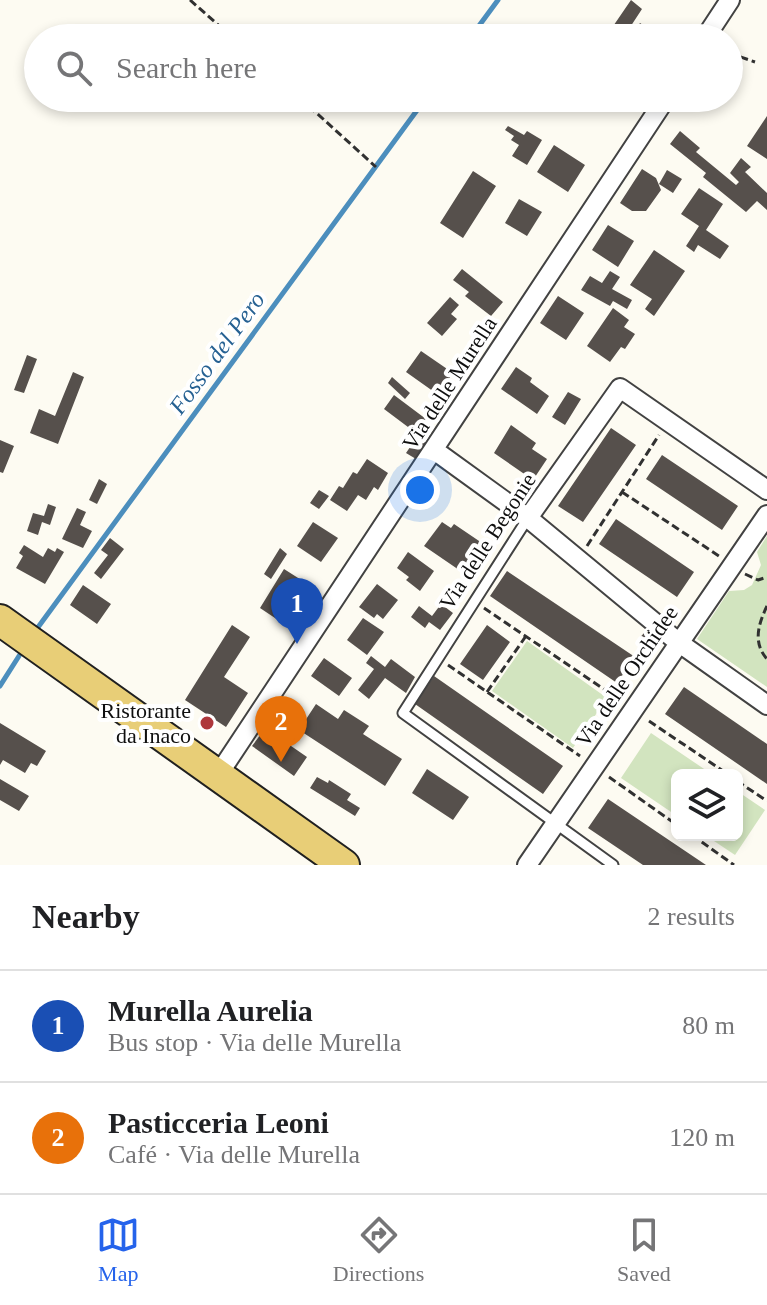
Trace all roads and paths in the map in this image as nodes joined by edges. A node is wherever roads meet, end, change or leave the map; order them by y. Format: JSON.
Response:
{"nodes":[{"id":1,"x":190,"y":0,"type":"edge"},
{"id":2,"x":730,"y":0,"type":"edge"},
{"id":3,"x":217,"y":24,"type":"edge"},
{"id":4,"x":714,"y":24,"type":"edge"},
{"id":5,"x":743,"y":58,"type":"edge"},
{"id":6,"x":755,"y":62,"type":"dead end"},
{"id":7,"x":315,"y":112,"type":"edge"},
{"id":8,"x":657,"y":112,"type":"edge"},
{"id":9,"x":376,"y":167,"type":"dead end"},
{"id":10,"x":668,"y":421,"type":"junction"},
{"id":11,"x":434,"y":450,"type":"junction"},
{"id":12,"x":767,"y":490,"type":"edge"},
{"id":13,"x":622,"y":492,"type":"junction"},
{"id":14,"x":767,"y":515,"type":"edge"},
{"id":15,"x":528,"y":518,"type":"junction"},
{"id":16,"x":577,"y":561,"type":"junction"},
{"id":17,"x":732,"y":564,"type":"junction"},
{"id":18,"x":476,"y":602,"type":"junction"},
{"id":19,"x":767,"y":606,"type":"edge"},
{"id":20,"x":0,"y":620,"type":"edge"},
{"id":21,"x":526,"y":636,"type":"junction"},
{"id":22,"x":678,"y":642,"type":"junction"},
{"id":23,"x":438,"y":658,"type":"junction"},
{"id":24,"x":767,"y":659,"type":"edge"},
{"id":25,"x":487,"y":692,"type":"junction"},
{"id":26,"x":767,"y":705,"type":"edge"},
{"id":27,"x":632,"y":709,"type":"junction"},
{"id":28,"x":593,"y":766,"type":"junction"},
{"id":29,"x":720,"y":769,"type":"edge"},
{"id":30,"x":218,"y":775,"type":"junction"},
{"id":31,"x":743,"y":785,"type":"edge"},
{"id":32,"x":767,"y":801,"type":"edge"},
{"id":33,"x":671,"y":821,"type":"edge"},
{"id":34,"x":556,"y":824,"type":"junction"},
{"id":35,"x":700,"y":841,"type":"edge"},
{"id":36,"x":344,"y":865,"type":"edge"},
{"id":37,"x":527,"y":865,"type":"edge"},
{"id":38,"x":613,"y":865,"type":"edge"},
{"id":39,"x":734,"y":865,"type":"edge"}],
"edges":[{"from":1,"to":3,"type":"path"},
{"from":2,"to":4,"type":"street"},
{"from":5,"to":6,"type":"path"},
{"from":7,"to":9,"type":"path"},
{"from":8,"to":11,"type":"street","name":"Via delle Murella"},
{"from":10,"to":12,"type":"street","name":"Via delle Begonie"},
{"from":10,"to":13,"type":"path"},
{"from":10,"to":15,"type":"street","name":"Via delle Begonie"},
{"from":11,"to":15,"type":"street"},
{"from":11,"to":30,"type":"street","name":"Via delle Murella"},
{"from":13,"to":16,"type":"path"},
{"from":13,"to":17,"type":"path"},
{"from":14,"to":17,"type":"street","name":"Via delle Orchidee"},
{"from":15,"to":16,"type":"street"},
{"from":15,"to":18,"type":"lane","name":"Via delle Begonie"},
{"from":16,"to":22,"type":"street"},
{"from":17,"to":22,"type":"street","name":"Via delle Orchidee"},
{"from":18,"to":21,"type":"path"},
{"from":18,"to":23,"type":"lane","name":"Via delle Begonie"},
{"from":19,"to":24,"type":"path"},
{"from":20,"to":30,"type":"main road"},
{"from":21,"to":25,"type":"path"},
{"from":21,"to":27,"type":"path"},
{"from":22,"to":26,"type":"street"},
{"from":22,"to":27,"type":"street","name":"Via delle Orchidee"},
{"from":23,"to":25,"type":"path"},
{"from":23,"to":34,"type":"lane","name":"Via delle Begonie"},
{"from":25,"to":28,"type":"path"},
{"from":27,"to":28,"type":"street","name":"Via delle Orchidee"},
{"from":27,"to":29,"type":"path"},
{"from":28,"to":33,"type":"path"},
{"from":28,"to":34,"type":"street","name":"Via delle Orchidee"},
{"from":30,"to":36,"type":"main road"},
{"from":31,"to":32,"type":"path"},
{"from":34,"to":37,"type":"street","name":"Via delle Orchidee"},
{"from":34,"to":38,"type":"lane"},
{"from":35,"to":39,"type":"path"}]}
